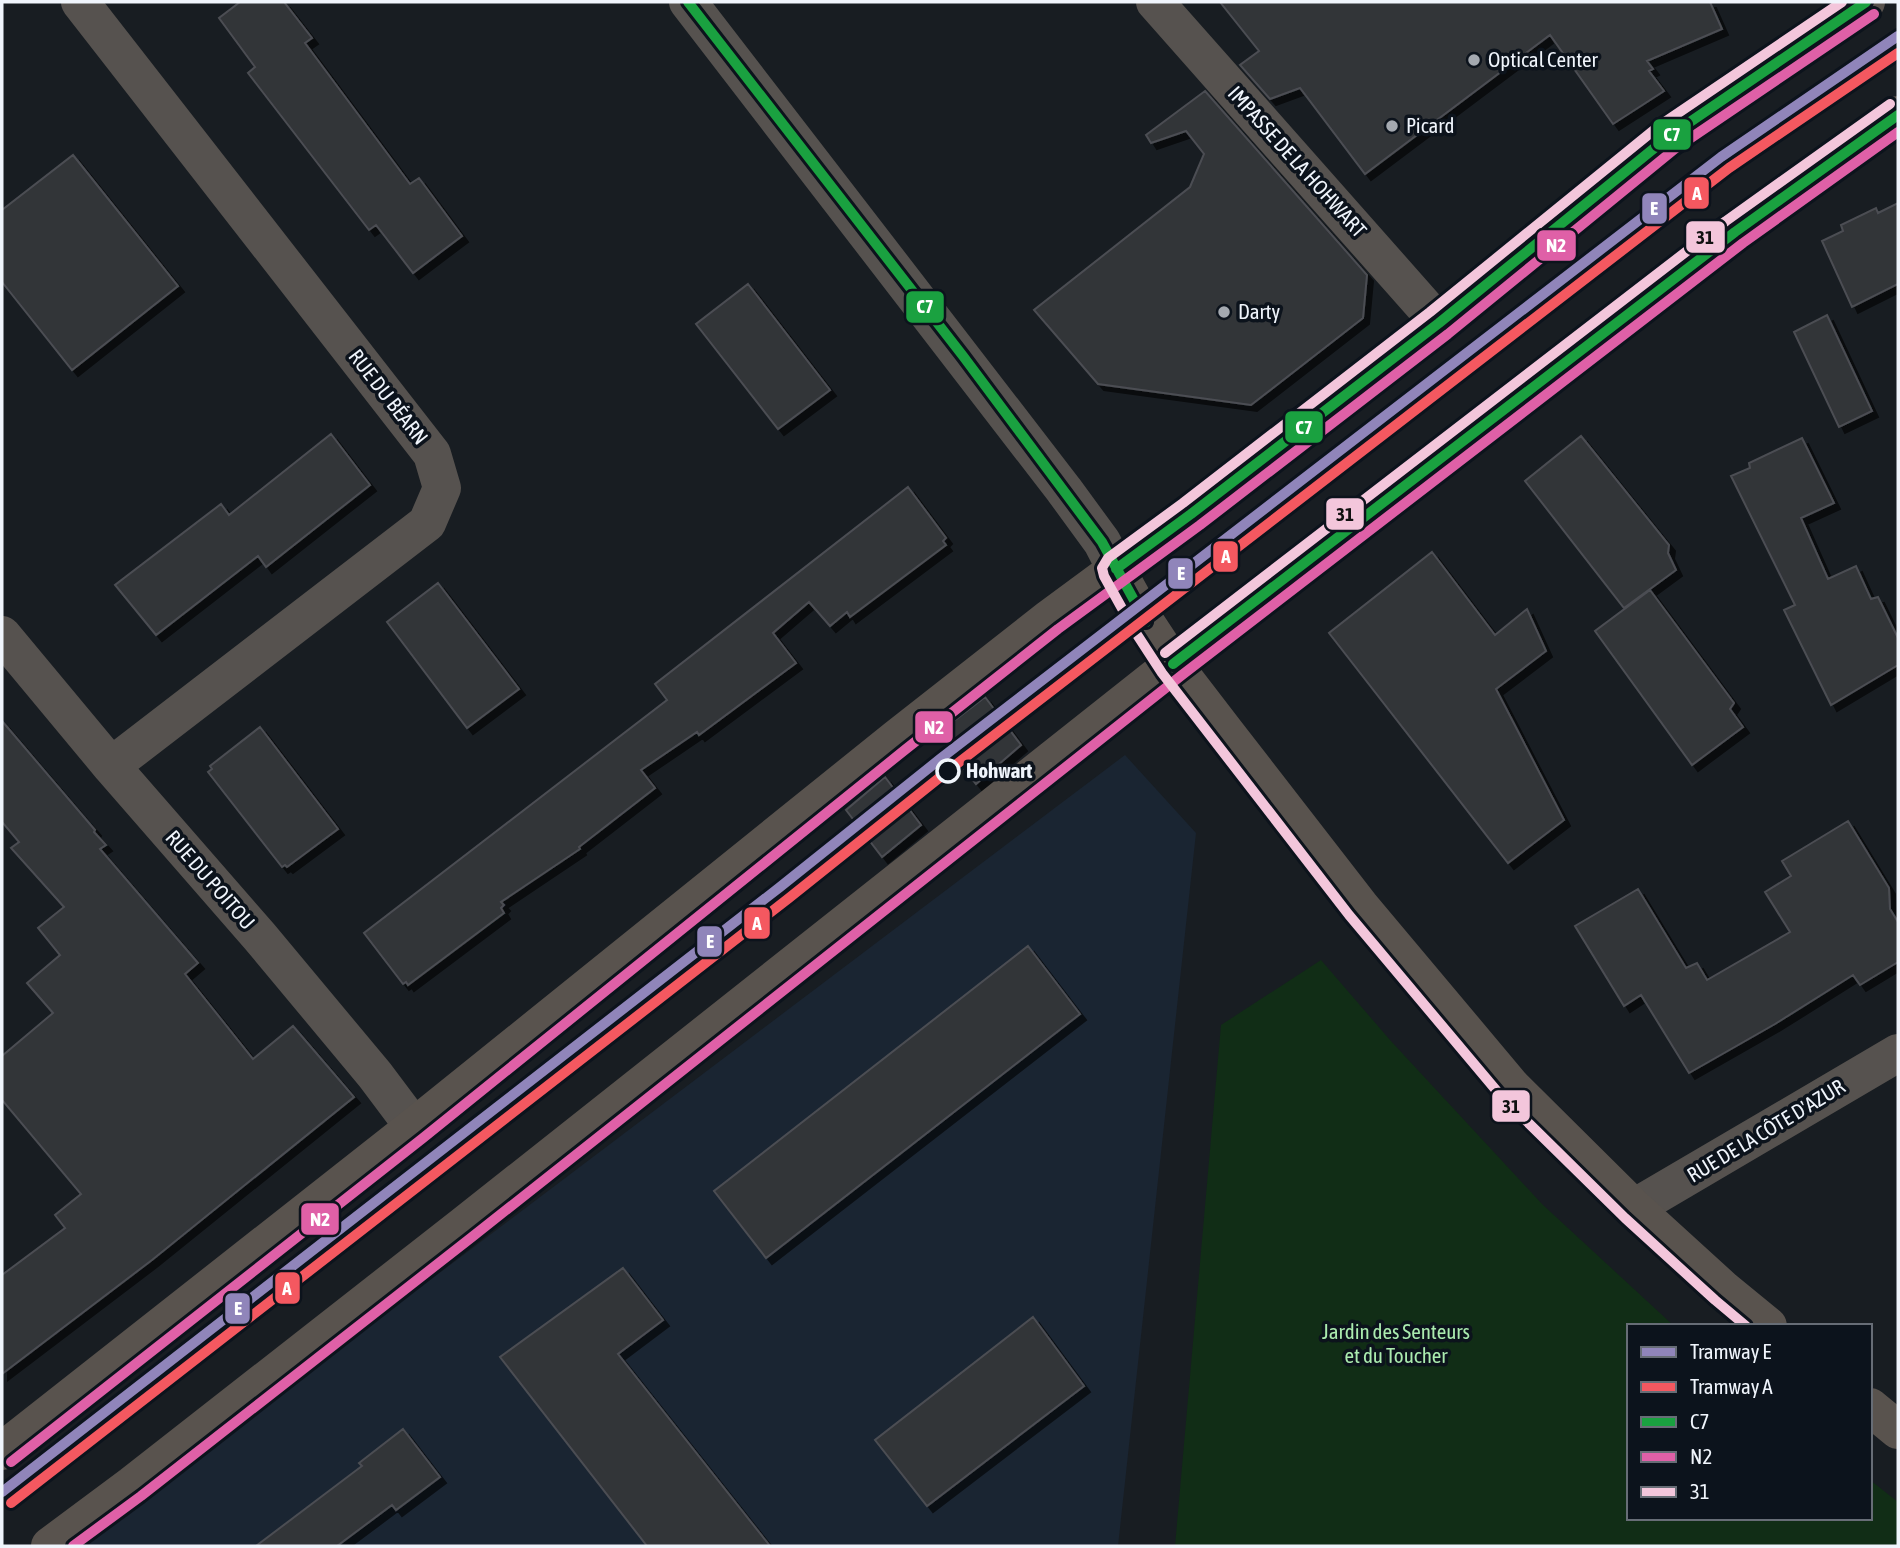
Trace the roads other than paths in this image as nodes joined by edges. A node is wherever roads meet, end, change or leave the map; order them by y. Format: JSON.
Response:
{"nodes":[{"id":1,"x":80,"y":2,"type":"edge"},
{"id":2,"x":688,"y":2,"type":"edge"},
{"id":3,"x":1155,"y":2,"type":"edge"},
{"id":4,"x":1866,"y":2,"type":"edge"},
{"id":5,"x":1898,"y":115,"type":"edge"},
{"id":6,"x":1439,"y":323,"type":"junction"},
{"id":7,"x":1116,"y":569,"type":"junction"},
{"id":8,"x":2,"y":635,"type":"edge"},
{"id":9,"x":1173,"y":664,"type":"junction"},
{"id":10,"x":111,"y":766,"type":"junction"},
{"id":11,"x":1898,"y":1053,"type":"edge"},
{"id":12,"x":414,"y":1127,"type":"junction"},
{"id":13,"x":1634,"y":1208,"type":"junction"},
{"id":14,"x":1766,"y":1324,"type":"edge"},
{"id":15,"x":1872,"y":1409,"type":"edge"},
{"id":16,"x":1898,"y":1430,"type":"edge"},
{"id":17,"x":2,"y":1451,"type":"edge"},
{"id":18,"x":50,"y":1546,"type":"edge"}],
"edges":[{"from":1,"to":10,"type":"street","name":"RUE DU BÉARN"},
{"from":2,"to":7,"type":"street"},
{"from":3,"to":6,"type":"street","name":"IMPASSE DE LA HOHWART"},
{"from":4,"to":6,"type":"main road"},
{"from":5,"to":9,"type":"main road"},
{"from":6,"to":7,"type":"main road"},
{"from":7,"to":9,"type":"main road"},
{"from":7,"to":12,"type":"main road"},
{"from":8,"to":10,"type":"street","name":"RUE DU POITOU"},
{"from":9,"to":13,"type":"main road"},
{"from":9,"to":18,"type":"main road"},
{"from":10,"to":12,"type":"street","name":"RUE DU POITOU"},
{"from":11,"to":13,"type":"street","name":"RUE DE LA CÔTE D'AZUR"},
{"from":12,"to":17,"type":"main road"},
{"from":13,"to":14,"type":"main road"},
{"from":15,"to":16,"type":"main road"}]}
